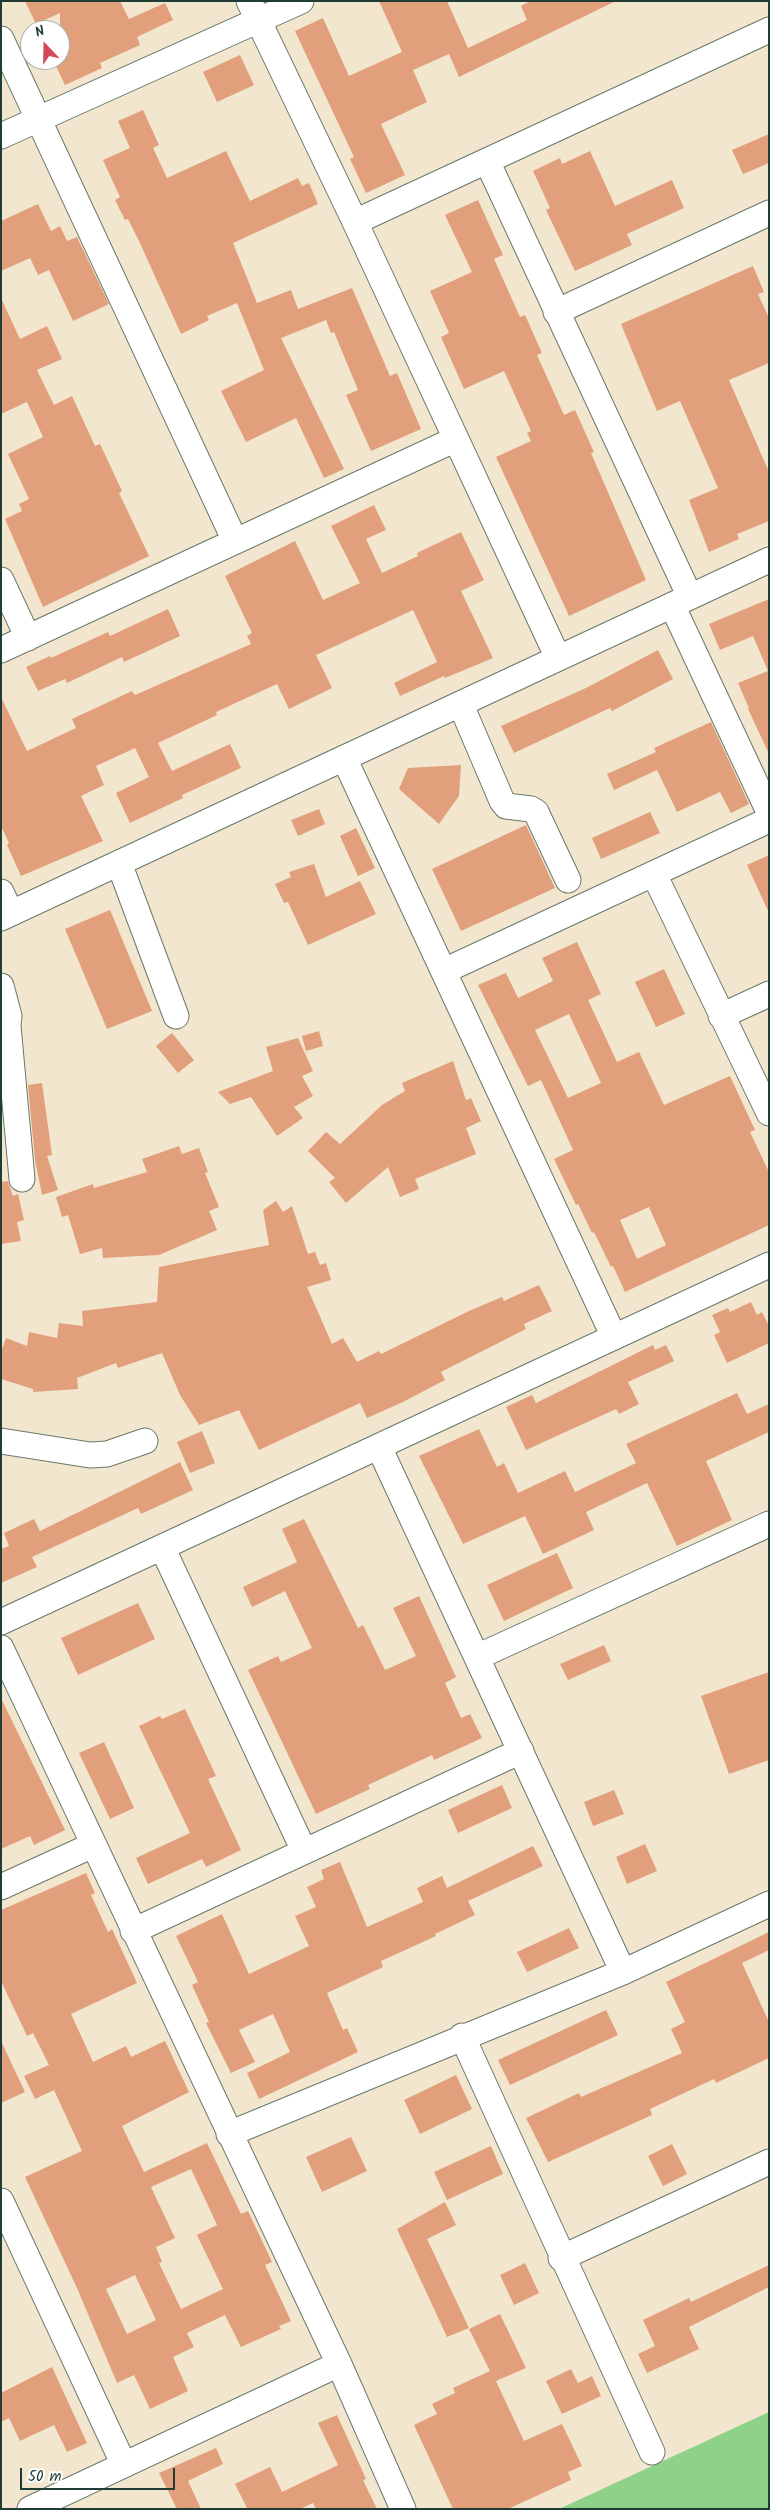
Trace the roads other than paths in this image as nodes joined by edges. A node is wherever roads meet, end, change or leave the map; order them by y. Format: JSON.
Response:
{"nodes":[{"id":1,"x":301,"y":1,"type":"edge"},
{"id":2,"x":253,"y":11,"type":"edge"},
{"id":3,"x":769,"y":30,"type":"edge"},
{"id":4,"x":1,"y":38,"type":"edge"},
{"id":5,"x":38,"y":118,"type":"junction"},
{"id":6,"x":1,"y":136,"type":"edge"},
{"id":7,"x":487,"y":161,"type":"junction"},
{"id":8,"x":769,"y":213,"type":"edge"},
{"id":9,"x":355,"y":222,"type":"junction"},
{"id":10,"x":556,"y":312,"type":"junction"},
{"id":11,"x":456,"y":438,"type":"junction"},
{"id":12,"x":235,"y":541,"type":"junction"},
{"id":13,"x":769,"y":560,"type":"edge"},
{"id":14,"x":1,"y":580,"type":"edge"},
{"id":15,"x":681,"y":601,"type":"junction"},
{"id":16,"x":28,"y":638,"type":"junction"},
{"id":17,"x":1,"y":650,"type":"edge"},
{"id":18,"x":558,"y":658,"type":"junction"},
{"id":19,"x":462,"y":705,"type":"junction"},
{"id":20,"x":344,"y":758,"type":"junction"},
{"id":21,"x":769,"y":812,"type":"edge"},
{"id":22,"x":769,"y":820,"type":"edge"},
{"id":23,"x":119,"y":863,"type":"junction"},
{"id":24,"x":654,"y":874,"type":"junction"},
{"id":25,"x":568,"y":880,"type":"dead end"},
{"id":26,"x":4,"y":908,"type":"edge"},
{"id":27,"x":444,"y":971,"type":"junction"},
{"id":28,"x":1,"y":986,"type":"edge"},
{"id":29,"x":769,"y":994,"type":"edge"},
{"id":30,"x":176,"y":1016,"type":"dead end"},
{"id":31,"x":721,"y":1016,"type":"junction"},
{"id":32,"x":769,"y":1113,"type":"edge"},
{"id":33,"x":22,"y":1179,"type":"dead end"},
{"id":34,"x":769,"y":1265,"type":"edge"},
{"id":35,"x":614,"y":1337,"type":"junction"},
{"id":36,"x":1,"y":1441,"type":"edge"},
{"id":37,"x":145,"y":1441,"type":"dead end"},
{"id":38,"x":379,"y":1446,"type":"junction"},
{"id":39,"x":769,"y":1524,"type":"edge"},
{"id":40,"x":162,"y":1547,"type":"junction"},
{"id":41,"x":1,"y":1622,"type":"edge"},
{"id":42,"x":1,"y":1648,"type":"edge"},
{"id":43,"x":477,"y":1657,"type":"junction"},
{"id":44,"x":520,"y":1751,"type":"junction"},
{"id":45,"x":93,"y":1845,"type":"junction"},
{"id":46,"x":304,"y":1851,"type":"junction"},
{"id":47,"x":1,"y":1887,"type":"edge"},
{"id":48,"x":769,"y":1904,"type":"edge"},
{"id":49,"x":133,"y":1930,"type":"junction"},
{"id":50,"x":623,"y":1972,"type":"junction"},
{"id":51,"x":462,"y":2036,"type":"junction"},
{"id":52,"x":229,"y":2134,"type":"junction"},
{"id":53,"x":769,"y":2162,"type":"edge"},
{"id":54,"x":1,"y":2201,"type":"edge"},
{"id":55,"x":561,"y":2258,"type":"junction"},
{"id":56,"x":339,"y":2364,"type":"junction"},
{"id":57,"x":652,"y":2452,"type":"dead end"},
{"id":58,"x":124,"y":2465,"type":"junction"},
{"id":59,"x":30,"y":2509,"type":"edge"},
{"id":60,"x":403,"y":2509,"type":"edge"}],
"edges":[{"from":1,"to":2,"type":"street"},
{"from":2,"to":5,"type":"street"},
{"from":2,"to":9,"type":"street"},
{"from":3,"to":7,"type":"street"},
{"from":4,"to":5,"type":"street"},
{"from":5,"to":6,"type":"street"},
{"from":5,"to":12,"type":"street"},
{"from":7,"to":9,"type":"street"},
{"from":7,"to":10,"type":"street"},
{"from":8,"to":10,"type":"street"},
{"from":9,"to":11,"type":"street"},
{"from":10,"to":15,"type":"street"},
{"from":11,"to":12,"type":"street"},
{"from":11,"to":18,"type":"street"},
{"from":12,"to":16,"type":"street"},
{"from":13,"to":15,"type":"street"},
{"from":14,"to":16,"type":"street"},
{"from":15,"to":18,"type":"street"},
{"from":15,"to":21,"type":"street"},
{"from":16,"to":17,"type":"street"},
{"from":18,"to":19,"type":"street"},
{"from":19,"to":20,"type":"street"},
{"from":19,"to":25,"type":"street"},
{"from":20,"to":23,"type":"street"},
{"from":20,"to":27,"type":"street"},
{"from":22,"to":24,"type":"street"},
{"from":23,"to":26,"type":"street"},
{"from":23,"to":30,"type":"street"},
{"from":24,"to":27,"type":"street"},
{"from":24,"to":31,"type":"street"},
{"from":27,"to":35,"type":"street"},
{"from":28,"to":33,"type":"street"},
{"from":29,"to":31,"type":"street"},
{"from":31,"to":32,"type":"street"},
{"from":34,"to":35,"type":"street"},
{"from":35,"to":38,"type":"street"},
{"from":36,"to":37,"type":"street"},
{"from":38,"to":40,"type":"street"},
{"from":38,"to":43,"type":"street"},
{"from":39,"to":43,"type":"street"},
{"from":40,"to":41,"type":"street"},
{"from":40,"to":46,"type":"street"},
{"from":42,"to":45,"type":"street"},
{"from":43,"to":44,"type":"street"},
{"from":44,"to":46,"type":"street"},
{"from":44,"to":50,"type":"street"},
{"from":45,"to":47,"type":"street"},
{"from":45,"to":49,"type":"street"},
{"from":46,"to":49,"type":"street"},
{"from":48,"to":50,"type":"street"},
{"from":49,"to":52,"type":"street"},
{"from":50,"to":51,"type":"street"},
{"from":51,"to":52,"type":"street"},
{"from":51,"to":55,"type":"street"},
{"from":52,"to":56,"type":"street"},
{"from":53,"to":55,"type":"street"},
{"from":54,"to":58,"type":"street"},
{"from":55,"to":57,"type":"street"},
{"from":56,"to":58,"type":"street"},
{"from":56,"to":60,"type":"street"},
{"from":58,"to":59,"type":"street"}]}
